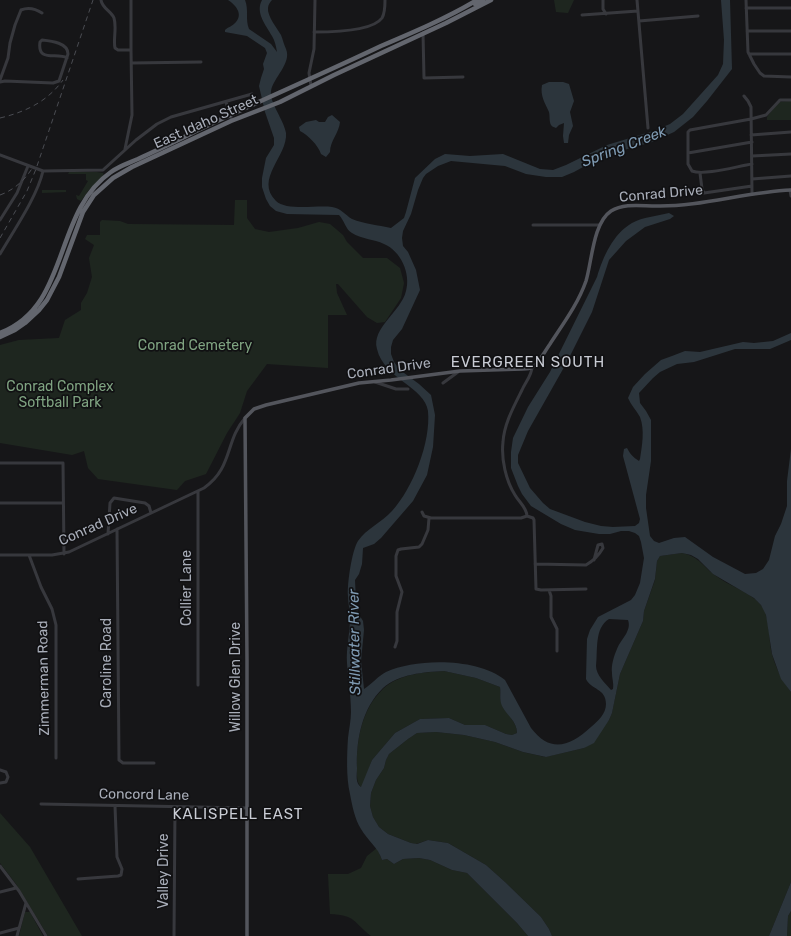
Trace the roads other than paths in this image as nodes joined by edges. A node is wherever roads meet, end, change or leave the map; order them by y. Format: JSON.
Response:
{"nodes":[{"id":1,"x":100,"y":0,"type":"edge"},
{"id":2,"x":131,"y":0,"type":"edge"},
{"id":3,"x":315,"y":0,"type":"edge"},
{"id":4,"x":385,"y":0,"type":"edge"},
{"id":5,"x":477,"y":0,"type":"edge"},
{"id":6,"x":482,"y":0,"type":"edge"},
{"id":7,"x":491,"y":0,"type":"edge"},
{"id":8,"x":603,"y":0,"type":"edge"},
{"id":9,"x":637,"y":0,"type":"edge"},
{"id":10,"x":746,"y":0,"type":"edge"},
{"id":11,"x":746,"y":8,"type":"junction"},
{"id":12,"x":791,"y":8,"type":"edge"},
{"id":13,"x":638,"y":11,"type":"junction"},
{"id":14,"x":42,"y":13,"type":"dead end"},
{"id":15,"x":606,"y":14,"type":"junction"},
{"id":16,"x":582,"y":15,"type":"dead end"},
{"id":17,"x":698,"y":16,"type":"dead end"},
{"id":18,"x":456,"y":18,"type":"junction"},
{"id":19,"x":639,"y":21,"type":"junction"},
{"id":20,"x":423,"y":27,"type":"junction"},
{"id":21,"x":747,"y":31,"type":"junction"},
{"id":22,"x":791,"y":31,"type":"edge"},
{"id":23,"x":314,"y":32,"type":"junction"},
{"id":24,"x":423,"y":34,"type":"junction"},
{"id":25,"x":131,"y":50,"type":"junction"},
{"id":26,"x":749,"y":54,"type":"junction"},
{"id":27,"x":791,"y":54,"type":"edge"},
{"id":28,"x":67,"y":58,"type":"junction"},
{"id":29,"x":201,"y":62,"type":"dead end"},
{"id":30,"x":132,"y":63,"type":"junction"},
{"id":31,"x":463,"y":77,"type":"dead end"},
{"id":32,"x":791,"y":77,"type":"edge"},
{"id":33,"x":310,"y":79,"type":"junction"},
{"id":34,"x":0,"y":81,"type":"edge"},
{"id":35,"x":311,"y":86,"type":"junction"},
{"id":36,"x":252,"y":94,"type":"dead end"},
{"id":37,"x":744,"y":96,"type":"dead end"},
{"id":38,"x":791,"y":100,"type":"edge"},
{"id":39,"x":226,"y":102,"type":"junction"},
{"id":40,"x":231,"y":118,"type":"junction"},
{"id":41,"x":751,"y":119,"type":"junction"},
{"id":42,"x":214,"y":123,"type":"junction"},
{"id":43,"x":648,"y":128,"type":"dead end"},
{"id":44,"x":791,"y":132,"type":"edge"},
{"id":45,"x":752,"y":134,"type":"junction"},
{"id":46,"x":752,"y":142,"type":"junction"},
{"id":47,"x":182,"y":144,"type":"junction"},
{"id":48,"x":123,"y":152,"type":"junction"},
{"id":49,"x":688,"y":153,"type":"junction"},
{"id":50,"x":791,"y":154,"type":"edge"},
{"id":51,"x":0,"y":156,"type":"edge"},
{"id":52,"x":752,"y":156,"type":"junction"},
{"id":53,"x":752,"y":164,"type":"junction"},
{"id":54,"x":28,"y":166,"type":"junction"},
{"id":55,"x":103,"y":170,"type":"junction"},
{"id":56,"x":43,"y":171,"type":"junction"},
{"id":57,"x":110,"y":172,"type":"junction"},
{"id":58,"x":700,"y":173,"type":"junction"},
{"id":59,"x":791,"y":176,"type":"edge"},
{"id":60,"x":752,"y":179,"type":"junction"},
{"id":61,"x":752,"y":186,"type":"junction"},
{"id":62,"x":791,"y":190,"type":"edge"},
{"id":63,"x":752,"y":194,"type":"junction"},
{"id":64,"x":791,"y":196,"type":"edge"},
{"id":65,"x":0,"y":220,"type":"edge"},
{"id":66,"x":533,"y":225,"type":"dead end"},
{"id":67,"x":600,"y":225,"type":"junction"},
{"id":68,"x":0,"y":254,"type":"edge"},
{"id":69,"x":0,"y":333,"type":"edge"},
{"id":70,"x":0,"y":337,"type":"edge"},
{"id":71,"x":532,"y":367,"type":"junction"},
{"id":72,"x":463,"y":371,"type":"junction"},
{"id":73,"x":367,"y":382,"type":"junction"},
{"id":74,"x":443,"y":383,"type":"dead end"},
{"id":75,"x":408,"y":389,"type":"dead end"},
{"id":76,"x":245,"y":418,"type":"junction"},
{"id":77,"x":0,"y":463,"type":"edge"},
{"id":78,"x":198,"y":491,"type":"junction"},
{"id":79,"x":0,"y":503,"type":"edge"},
{"id":80,"x":63,"y":503,"type":"junction"},
{"id":81,"x":422,"y":512,"type":"dead end"},
{"id":82,"x":151,"y":513,"type":"junction"},
{"id":83,"x":527,"y":516,"type":"junction"},
{"id":84,"x":429,"y":518,"type":"junction"},
{"id":85,"x":117,"y":529,"type":"junction"},
{"id":86,"x":108,"y":534,"type":"junction"},
{"id":87,"x":0,"y":554,"type":"edge"},
{"id":88,"x":64,"y":554,"type":"junction"},
{"id":89,"x":28,"y":555,"type":"junction"},
{"id":90,"x":594,"y":560,"type":"junction"},
{"id":91,"x":535,"y":564,"type":"junction"},
{"id":92,"x":586,"y":589,"type":"dead end"},
{"id":93,"x":549,"y":590,"type":"junction"},
{"id":94,"x":395,"y":647,"type":"dead end"},
{"id":95,"x":557,"y":651,"type":"dead end"},
{"id":96,"x":198,"y":685,"type":"dead end"},
{"id":97,"x":56,"y":758,"type":"dead end"},
{"id":98,"x":154,"y":763,"type":"dead end"},
{"id":99,"x":0,"y":770,"type":"edge"},
{"id":100,"x":0,"y":783,"type":"edge"},
{"id":101,"x":41,"y":804,"type":"dead end"},
{"id":102,"x":115,"y":806,"type":"junction"},
{"id":103,"x":175,"y":806,"type":"junction"},
{"id":104,"x":247,"y":808,"type":"junction"},
{"id":105,"x":0,"y":866,"type":"edge"},
{"id":106,"x":78,"y":879,"type":"dead end"},
{"id":107,"x":16,"y":888,"type":"junction"},
{"id":108,"x":0,"y":892,"type":"edge"},
{"id":109,"x":26,"y":903,"type":"junction"},
{"id":110,"x":19,"y":928,"type":"junction"},
{"id":111,"x":0,"y":933,"type":"edge"},
{"id":112,"x":17,"y":936,"type":"edge"},
{"id":113,"x":46,"y":936,"type":"edge"},
{"id":114,"x":174,"y":936,"type":"edge"},
{"id":115,"x":247,"y":936,"type":"edge"}],
"edges":[{"from":1,"to":25,"type":"street"},
{"from":2,"to":25,"type":"street"},
{"from":3,"to":23,"type":"street"},
{"from":4,"to":23,"type":"street"},
{"from":5,"to":20,"type":"highway","name":"East Idaho Street"},
{"from":6,"to":18,"type":"highway"},
{"from":7,"to":18,"type":"highway","name":"East Idaho Street"},
{"from":8,"to":15,"type":"street"},
{"from":9,"to":13,"type":"street"},
{"from":10,"to":11,"type":"street"},
{"from":11,"to":12,"type":"street"},
{"from":11,"to":21,"type":"street"},
{"from":13,"to":15,"type":"street"},
{"from":13,"to":19,"type":"street"},
{"from":14,"to":34,"type":"street"},
{"from":15,"to":16,"type":"street"},
{"from":17,"to":19,"type":"street"},
{"from":18,"to":24,"type":"highway","name":"East Idaho Street"},
{"from":19,"to":43,"type":"street"},
{"from":20,"to":24,"type":"street"},
{"from":20,"to":33,"type":"highway","name":"East Idaho Street"},
{"from":21,"to":22,"type":"street"},
{"from":21,"to":26,"type":"street"},
{"from":23,"to":33,"type":"street"},
{"from":24,"to":31,"type":"street"},
{"from":24,"to":35,"type":"highway","name":"East Idaho Street"},
{"from":25,"to":30,"type":"street"},
{"from":26,"to":27,"type":"street"},
{"from":26,"to":32,"type":"street"},
{"from":28,"to":28,"type":"street"},
{"from":28,"to":34,"type":"street"},
{"from":29,"to":30,"type":"street"},
{"from":30,"to":48,"type":"street"},
{"from":33,"to":35,"type":"street"},
{"from":33,"to":40,"type":"highway","name":"East Idaho Street"},
{"from":35,"to":40,"type":"highway","name":"East Idaho Street"},
{"from":36,"to":39,"type":"street"},
{"from":37,"to":41,"type":"street"},
{"from":38,"to":41,"type":"street"},
{"from":39,"to":40,"type":"street"},
{"from":39,"to":48,"type":"street"},
{"from":40,"to":42,"type":"highway","name":"East Idaho Street"},
{"from":40,"to":47,"type":"highway","name":"East Idaho Street"},
{"from":41,"to":45,"type":"street"},
{"from":41,"to":49,"type":"street"},
{"from":42,"to":47,"type":"highway"},
{"from":42,"to":57,"type":"highway","name":"East Idaho Street"},
{"from":44,"to":45,"type":"street"},
{"from":45,"to":46,"type":"street"},
{"from":46,"to":49,"type":"street"},
{"from":46,"to":52,"type":"street"},
{"from":47,"to":70,"type":"highway","name":"East Idaho Street"},
{"from":48,"to":55,"type":"street"},
{"from":49,"to":58,"type":"street"},
{"from":50,"to":52,"type":"street"},
{"from":51,"to":54,"type":"street"},
{"from":52,"to":53,"type":"street"},
{"from":53,"to":58,"type":"street"},
{"from":53,"to":60,"type":"street"},
{"from":54,"to":56,"type":"street"},
{"from":54,"to":65,"type":"street"},
{"from":55,"to":56,"type":"street"},
{"from":55,"to":57,"type":"street"},
{"from":56,"to":68,"type":"street"},
{"from":57,"to":69,"type":"highway","name":"East Idaho Street"},
{"from":58,"to":61,"type":"street"},
{"from":59,"to":60,"type":"street"},
{"from":60,"to":61,"type":"street"},
{"from":61,"to":63,"type":"street"},
{"from":62,"to":63,"type":"main road","name":"Conrad Drive"},
{"from":62,"to":64,"type":"street"},
{"from":63,"to":67,"type":"main road","name":"Conrad Drive"},
{"from":66,"to":67,"type":"street"},
{"from":67,"to":71,"type":"main road","name":"Conrad Drive"},
{"from":71,"to":72,"type":"main road","name":"Conrad Drive"},
{"from":71,"to":83,"type":"street"},
{"from":72,"to":73,"type":"main road","name":"Conrad Drive"},
{"from":72,"to":74,"type":"street"},
{"from":73,"to":75,"type":"street"},
{"from":73,"to":76,"type":"main road","name":"Conrad Drive"},
{"from":76,"to":78,"type":"street","name":"Conrad Drive"},
{"from":76,"to":104,"type":"main road","name":"Willow Glen Drive"},
{"from":77,"to":80,"type":"street"},
{"from":78,"to":82,"type":"street","name":"Conrad Drive"},
{"from":78,"to":96,"type":"street","name":"Collier Lane"},
{"from":79,"to":80,"type":"street"},
{"from":80,"to":88,"type":"street"},
{"from":81,"to":84,"type":"street"},
{"from":82,"to":85,"type":"street","name":"Conrad Drive"},
{"from":82,"to":86,"type":"street"},
{"from":83,"to":84,"type":"street"},
{"from":83,"to":91,"type":"street"},
{"from":84,"to":94,"type":"street"},
{"from":85,"to":86,"type":"street","name":"Conrad Drive"},
{"from":85,"to":98,"type":"street","name":"Caroline Road"},
{"from":86,"to":88,"type":"street","name":"Conrad Drive"},
{"from":87,"to":89,"type":"street","name":"Conrad Drive"},
{"from":88,"to":89,"type":"street","name":"Conrad Drive"},
{"from":89,"to":97,"type":"street","name":"Zimmerman Road"},
{"from":90,"to":90,"type":"street"},
{"from":90,"to":91,"type":"street"},
{"from":91,"to":93,"type":"street"},
{"from":92,"to":93,"type":"street"},
{"from":93,"to":95,"type":"street"},
{"from":99,"to":100,"type":"street"},
{"from":101,"to":102,"type":"street","name":"Concord Lane"},
{"from":102,"to":103,"type":"street","name":"Concord Lane"},
{"from":102,"to":106,"type":"street"},
{"from":103,"to":104,"type":"street","name":"Concord Lane"},
{"from":103,"to":114,"type":"street","name":"Valley Drive"},
{"from":104,"to":115,"type":"main road","name":"Willow Glen Drive"},
{"from":105,"to":107,"type":"street"},
{"from":107,"to":108,"type":"street"},
{"from":107,"to":109,"type":"street"},
{"from":109,"to":110,"type":"street"},
{"from":109,"to":113,"type":"street"},
{"from":110,"to":111,"type":"street"},
{"from":110,"to":112,"type":"street"}]}
